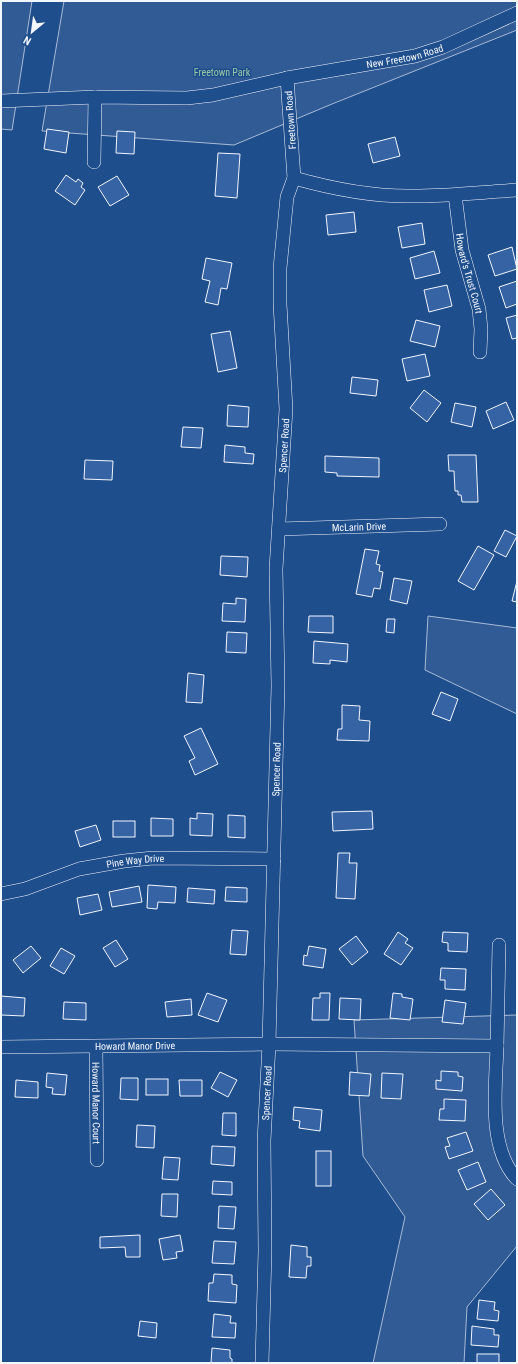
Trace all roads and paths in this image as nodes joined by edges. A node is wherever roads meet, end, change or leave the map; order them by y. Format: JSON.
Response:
{"nodes":[{"id":1,"x":517,"y":13,"type":"edge"},
{"id":2,"x":287,"y":78,"type":"junction"},
{"id":3,"x":95,"y":97,"type":"junction"},
{"id":4,"x":1,"y":101,"type":"edge"},
{"id":5,"x":94,"y":162,"type":"dead end"},
{"id":6,"x":294,"y":178,"type":"junction"},
{"id":7,"x":517,"y":190,"type":"edge"},
{"id":8,"x":455,"y":195,"type":"junction"},
{"id":9,"x":480,"y":352,"type":"dead end"},
{"id":10,"x":440,"y":524,"type":"dead end"},
{"id":11,"x":279,"y":529,"type":"junction"},
{"id":12,"x":274,"y":858,"type":"junction"},
{"id":13,"x":1,"y":894,"type":"edge"},
{"id":14,"x":499,"y":945,"type":"dead end"},
{"id":15,"x":269,"y":1044,"type":"junction"},
{"id":16,"x":497,"y":1046,"type":"junction"},
{"id":17,"x":1,"y":1047,"type":"edge"},
{"id":18,"x":96,"y":1047,"type":"junction"},
{"id":19,"x":97,"y":1160,"type":"dead end"},
{"id":20,"x":517,"y":1179,"type":"edge"},
{"id":21,"x":262,"y":1363,"type":"edge"}],
"edges":[{"from":1,"to":2,"type":"street","name":"New Freetown Road"},
{"from":2,"to":3,"type":"street","name":"Freetown Road"},
{"from":2,"to":6,"type":"street","name":"Freetown Road"},
{"from":3,"to":4,"type":"street","name":"Freetown Road"},
{"from":3,"to":5,"type":"street"},
{"from":6,"to":8,"type":"street"},
{"from":6,"to":11,"type":"street","name":"Spencer Road"},
{"from":7,"to":8,"type":"street"},
{"from":8,"to":9,"type":"street","name":"Howard's Trust Court"},
{"from":10,"to":11,"type":"street","name":"McLarin Drive"},
{"from":11,"to":12,"type":"street","name":"Spencer Road"},
{"from":12,"to":13,"type":"street","name":"Pine Way Drive"},
{"from":12,"to":15,"type":"street","name":"Spencer Road"},
{"from":14,"to":16,"type":"street"},
{"from":15,"to":16,"type":"street","name":"Howard Manor Drive"},
{"from":15,"to":18,"type":"street","name":"Howard Manor Drive"},
{"from":15,"to":21,"type":"street","name":"Spencer Road"},
{"from":16,"to":20,"type":"street"},
{"from":17,"to":18,"type":"street","name":"Howard Manor Drive"},
{"from":18,"to":19,"type":"street","name":"Howard Manor Court"}]}
